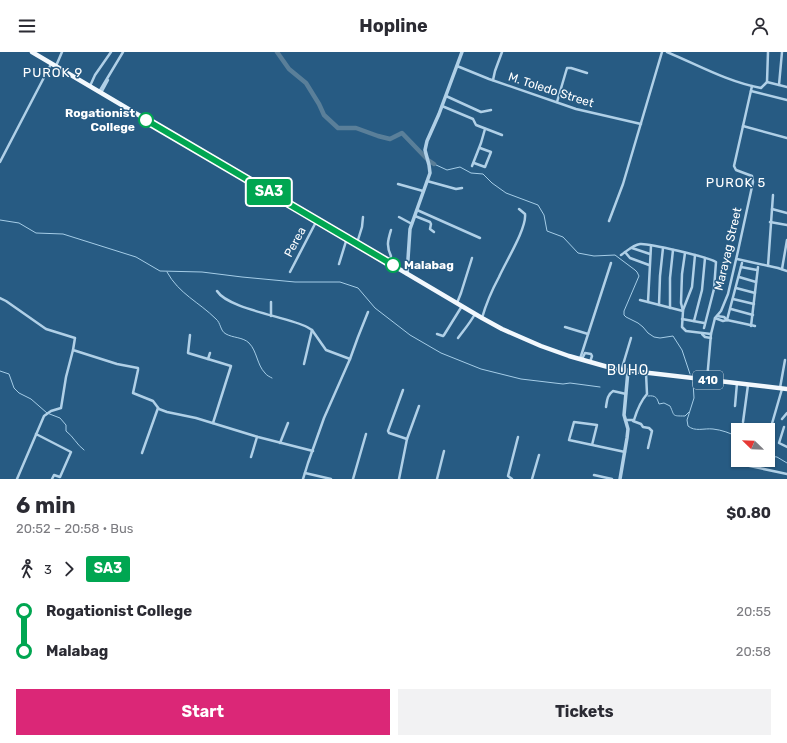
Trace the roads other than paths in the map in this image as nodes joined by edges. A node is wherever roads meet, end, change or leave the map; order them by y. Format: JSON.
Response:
{"nodes":[{"id":1,"x":32,"y":52,"type":"edge"},
{"id":2,"x":62,"y":52,"type":"edge"},
{"id":3,"x":111,"y":52,"type":"edge"},
{"id":4,"x":123,"y":52,"type":"edge"},
{"id":5,"x":457,"y":52,"type":"edge"},
{"id":6,"x":502,"y":52,"type":"edge"},
{"id":7,"x":662,"y":52,"type":"edge"},
{"id":8,"x":667,"y":52,"type":"edge"},
{"id":9,"x":768,"y":52,"type":"edge"},
{"id":10,"x":782,"y":52,"type":"edge"},
{"id":11,"x":462,"y":53,"type":"edge"},
{"id":12,"x":53,"y":65,"type":"junction"},
{"id":13,"x":457,"y":66,"type":"junction"},
{"id":14,"x":587,"y":73,"type":"dead end"},
{"id":15,"x":493,"y":80,"type":"junction"},
{"id":16,"x":767,"y":82,"type":"junction"},
{"id":17,"x":779,"y":85,"type":"junction"},
{"id":18,"x":90,"y":86,"type":"junction"},
{"id":19,"x":752,"y":86,"type":"junction"},
{"id":20,"x":787,"y":87,"type":"edge"},
{"id":21,"x":751,"y":91,"type":"junction"},
{"id":22,"x":100,"y":92,"type":"junction"},
{"id":23,"x":446,"y":96,"type":"junction"},
{"id":24,"x":787,"y":100,"type":"edge"},
{"id":25,"x":557,"y":102,"type":"junction"},
{"id":26,"x":442,"y":106,"type":"junction"},
{"id":27,"x":491,"y":110,"type":"dead end"},
{"id":28,"x":641,"y":124,"type":"junction"},
{"id":29,"x":743,"y":126,"type":"junction"},
{"id":30,"x":485,"y":129,"type":"junction"},
{"id":31,"x":502,"y":135,"type":"dead end"},
{"id":32,"x":787,"y":138,"type":"edge"},
{"id":33,"x":480,"y":148,"type":"junction"},
{"id":34,"x":0,"y":162,"type":"edge"},
{"id":35,"x":427,"y":180,"type":"junction"},
{"id":36,"x":398,"y":184,"type":"dead end"},
{"id":37,"x":462,"y":188,"type":"dead end"},
{"id":38,"x":423,"y":191,"type":"junction"},
{"id":39,"x":773,"y":195,"type":"dead end"},
{"id":40,"x":519,"y":209,"type":"dead end"},
{"id":41,"x":772,"y":209,"type":"junction"},
{"id":42,"x":416,"y":210,"type":"junction"},
{"id":43,"x":787,"y":214,"type":"edge"},
{"id":44,"x":415,"y":216,"type":"junction"},
{"id":45,"x":363,"y":217,"type":"dead end"},
{"id":46,"x":399,"y":218,"type":"dead end"},
{"id":47,"x":317,"y":220,"type":"junction"},
{"id":48,"x":609,"y":221,"type":"dead end"},
{"id":49,"x":770,"y":222,"type":"junction"},
{"id":50,"x":412,"y":224,"type":"junction"},
{"id":51,"x":787,"y":225,"type":"edge"},
{"id":52,"x":391,"y":230,"type":"dead end"},
{"id":53,"x":434,"y":232,"type":"dead end"},
{"id":54,"x":347,"y":238,"type":"junction"},
{"id":55,"x":480,"y":238,"type":"dead end"},
{"id":56,"x":787,"y":240,"type":"edge"},
{"id":57,"x":356,"y":244,"type":"junction"},
{"id":58,"x":651,"y":246,"type":"junction"},
{"id":59,"x":632,"y":248,"type":"junction"},
{"id":60,"x":663,"y":248,"type":"junction"},
{"id":61,"x":673,"y":250,"type":"junction"},
{"id":62,"x":625,"y":252,"type":"junction"},
{"id":63,"x":685,"y":253,"type":"junction"},
{"id":64,"x":650,"y":254,"type":"junction"},
{"id":65,"x":621,"y":255,"type":"dead end"},
{"id":66,"x":695,"y":255,"type":"junction"},
{"id":67,"x":472,"y":258,"type":"dead end"},
{"id":68,"x":706,"y":258,"type":"junction"},
{"id":69,"x":737,"y":259,"type":"junction"},
{"id":70,"x":389,"y":263,"type":"junction"},
{"id":71,"x":611,"y":263,"type":"dead end"},
{"id":72,"x":742,"y":263,"type":"dead end"},
{"id":73,"x":339,"y":264,"type":"dead end"},
{"id":74,"x":649,"y":266,"type":"junction"},
{"id":75,"x":768,"y":266,"type":"junction"},
{"id":76,"x":741,"y":267,"type":"junction"},
{"id":77,"x":782,"y":269,"type":"junction"},
{"id":78,"x":290,"y":272,"type":"dead end"},
{"id":79,"x":787,"y":272,"type":"edge"},
{"id":80,"x":407,"y":274,"type":"junction"},
{"id":81,"x":738,"y":278,"type":"junction"},
{"id":82,"x":756,"y":282,"type":"junction"},
{"id":83,"x":736,"y":288,"type":"junction"},
{"id":84,"x":217,"y":291,"type":"dead end"},
{"id":85,"x":755,"y":293,"type":"junction"},
{"id":86,"x":0,"y":298,"type":"edge"},
{"id":87,"x":733,"y":299,"type":"junction"},
{"id":88,"x":640,"y":300,"type":"dead end"},
{"id":89,"x":271,"y":302,"type":"dead end"},
{"id":90,"x":648,"y":302,"type":"junction"},
{"id":91,"x":457,"y":303,"type":"junction"},
{"id":92,"x":754,"y":304,"type":"junction"},
{"id":93,"x":659,"y":305,"type":"junction"},
{"id":94,"x":462,"y":306,"type":"junction"},
{"id":95,"x":670,"y":308,"type":"junction"},
{"id":96,"x":731,"y":309,"type":"junction"},
{"id":97,"x":683,"y":311,"type":"junction"},
{"id":98,"x":368,"y":312,"type":"dead end"},
{"id":99,"x":476,"y":314,"type":"junction"},
{"id":100,"x":753,"y":315,"type":"junction"},
{"id":101,"x":271,"y":316,"type":"junction"},
{"id":102,"x":716,"y":317,"type":"junction"},
{"id":103,"x":482,"y":318,"type":"junction"},
{"id":104,"x":682,"y":319,"type":"junction"},
{"id":105,"x":727,"y":320,"type":"junction"},
{"id":106,"x":694,"y":321,"type":"junction"},
{"id":107,"x":704,"y":323,"type":"junction"},
{"id":108,"x":565,"y":327,"type":"dead end"},
{"id":109,"x":704,"y":328,"type":"dead end"},
{"id":110,"x":312,"y":330,"type":"junction"},
{"id":111,"x":190,"y":334,"type":"dead end"},
{"id":112,"x":438,"y":334,"type":"dead end"},
{"id":113,"x":588,"y":334,"type":"junction"},
{"id":114,"x":702,"y":334,"type":"junction"},
{"id":115,"x":711,"y":334,"type":"junction"},
{"id":116,"x":458,"y":338,"type":"dead end"},
{"id":117,"x":631,"y":338,"type":"dead end"},
{"id":118,"x":710,"y":338,"type":"junction"},
{"id":119,"x":73,"y":350,"type":"junction"},
{"id":120,"x":210,"y":353,"type":"dead end"},
{"id":121,"x":208,"y":359,"type":"junction"},
{"id":122,"x":350,"y":359,"type":"junction"},
{"id":123,"x":581,"y":360,"type":"junction"},
{"id":124,"x":785,"y":360,"type":"dead end"},
{"id":125,"x":590,"y":362,"type":"junction"},
{"id":126,"x":304,"y":364,"type":"dead end"},
{"id":127,"x":604,"y":366,"type":"junction"},
{"id":128,"x":622,"y":368,"type":"junction"},
{"id":129,"x":628,"y":371,"type":"junction"},
{"id":130,"x":646,"y":373,"type":"junction"},
{"id":131,"x":665,"y":375,"type":"junction"},
{"id":132,"x":707,"y":380,"type":"junction"},
{"id":133,"x":737,"y":383,"type":"junction"},
{"id":134,"x":748,"y":384,"type":"junction"},
{"id":135,"x":783,"y":389,"type":"edge"},
{"id":136,"x":402,"y":390,"type":"dead end"},
{"id":137,"x":626,"y":394,"type":"junction"},
{"id":138,"x":419,"y":406,"type":"dead end"},
{"id":139,"x":735,"y":406,"type":"dead end"},
{"id":140,"x":606,"y":407,"type":"dead end"},
{"id":141,"x":158,"y":408,"type":"junction"},
{"id":142,"x":787,"y":413,"type":"edge"},
{"id":143,"x":782,"y":419,"type":"dead end"},
{"id":144,"x":625,"y":420,"type":"junction"},
{"id":145,"x":633,"y":420,"type":"junction"},
{"id":146,"x":743,"y":422,"type":"dead end"},
{"id":147,"x":213,"y":423,"type":"junction"},
{"id":148,"x":288,"y":423,"type":"dead end"},
{"id":149,"x":772,"y":423,"type":"edge"},
{"id":150,"x":784,"y":427,"type":"dead end"},
{"id":151,"x":36,"y":434,"type":"junction"},
{"id":152,"x":366,"y":434,"type":"dead end"},
{"id":153,"x":257,"y":437,"type":"junction"},
{"id":154,"x":518,"y":437,"type":"dead end"},
{"id":155,"x":407,"y":439,"type":"junction"},
{"id":156,"x":280,"y":443,"type":"junction"},
{"id":157,"x":592,"y":445,"type":"junction"},
{"id":158,"x":787,"y":447,"type":"edge"},
{"id":159,"x":648,"y":448,"type":"dead end"},
{"id":160,"x":312,"y":451,"type":"junction"},
{"id":161,"x":444,"y":451,"type":"dead end"},
{"id":162,"x":626,"y":452,"type":"junction"},
{"id":163,"x":142,"y":453,"type":"dead end"},
{"id":164,"x":539,"y":455,"type":"dead end"},
{"id":165,"x":251,"y":457,"type":"dead end"},
{"id":166,"x":754,"y":467,"type":"edge"},
{"id":167,"x":304,"y":472,"type":"junction"},
{"id":168,"x":787,"y":474,"type":"edge"},
{"id":169,"x":594,"y":475,"type":"dead end"},
{"id":170,"x":17,"y":479,"type":"edge"},
{"id":171,"x":52,"y":479,"type":"edge"},
{"id":172,"x":303,"y":479,"type":"edge"},
{"id":173,"x":331,"y":479,"type":"edge"},
{"id":174,"x":353,"y":479,"type":"edge"},
{"id":175,"x":399,"y":479,"type":"edge"},
{"id":176,"x":436,"y":479,"type":"edge"},
{"id":177,"x":512,"y":479,"type":"edge"},
{"id":178,"x":532,"y":479,"type":"edge"},
{"id":179,"x":612,"y":479,"type":"edge"},
{"id":180,"x":620,"y":479,"type":"edge"}],
"edges":[{"from":1,"to":12,"type":"main road","number":"410"},
{"from":2,"to":12,"type":"street"},
{"from":3,"to":18,"type":"street"},
{"from":4,"to":22,"type":"street"},
{"from":5,"to":11,"type":"street"},
{"from":6,"to":15,"type":"street"},
{"from":7,"to":28,"type":"street"},
{"from":8,"to":19,"type":"street"},
{"from":9,"to":16,"type":"street"},
{"from":10,"to":17,"type":"street"},
{"from":11,"to":13,"type":"street"},
{"from":12,"to":18,"type":"main road","number":"410"},
{"from":12,"to":34,"type":"street"},
{"from":13,"to":15,"type":"street","name":"M. Toledo Street"},
{"from":13,"to":23,"type":"street"},
{"from":14,"to":25,"type":"street"},
{"from":15,"to":25,"type":"street","name":"M. Toledo Street"},
{"from":16,"to":17,"type":"street"},
{"from":16,"to":19,"type":"street"},
{"from":17,"to":20,"type":"street"},
{"from":18,"to":22,"type":"main road","number":"410"},
{"from":19,"to":21,"type":"street","name":"Marayag Street"},
{"from":21,"to":24,"type":"street"},
{"from":21,"to":29,"type":"street","name":"Marayag Street"},
{"from":22,"to":47,"type":"main road","number":"410"},
{"from":23,"to":26,"type":"street"},
{"from":23,"to":27,"type":"street"},
{"from":25,"to":28,"type":"street","name":"M. Toledo Street"},
{"from":26,"to":30,"type":"street"},
{"from":26,"to":35,"type":"street"},
{"from":28,"to":48,"type":"street"},
{"from":29,"to":32,"type":"street"},
{"from":29,"to":69,"type":"street","name":"Marayag Street"},
{"from":30,"to":31,"type":"street"},
{"from":30,"to":33,"type":"street"},
{"from":33,"to":33,"type":"street"},
{"from":35,"to":37,"type":"street"},
{"from":35,"to":38,"type":"street"},
{"from":36,"to":38,"type":"street"},
{"from":38,"to":42,"type":"street"},
{"from":39,"to":41,"type":"street"},
{"from":40,"to":103,"type":"street"},
{"from":41,"to":43,"type":"street"},
{"from":41,"to":49,"type":"street"},
{"from":42,"to":44,"type":"street"},
{"from":42,"to":55,"type":"street"},
{"from":44,"to":50,"type":"street"},
{"from":44,"to":53,"type":"street"},
{"from":45,"to":57,"type":"street"},
{"from":46,"to":50,"type":"street"},
{"from":47,"to":54,"type":"main road","number":"410"},
{"from":47,"to":78,"type":"street","name":"Perea"},
{"from":49,"to":51,"type":"street"},
{"from":49,"to":75,"type":"street"},
{"from":50,"to":80,"type":"street"},
{"from":52,"to":70,"type":"street"},
{"from":54,"to":57,"type":"main road","number":"410"},
{"from":54,"to":73,"type":"street"},
{"from":56,"to":77,"type":"street"},
{"from":57,"to":70,"type":"main road","number":"410"},
{"from":58,"to":59,"type":"street"},
{"from":58,"to":60,"type":"street"},
{"from":58,"to":64,"type":"street"},
{"from":59,"to":62,"type":"street"},
{"from":59,"to":64,"type":"street"},
{"from":60,"to":61,"type":"street"},
{"from":60,"to":93,"type":"street"},
{"from":61,"to":63,"type":"street"},
{"from":61,"to":95,"type":"street"},
{"from":62,"to":65,"type":"street"},
{"from":62,"to":74,"type":"street"},
{"from":63,"to":66,"type":"street"},
{"from":63,"to":97,"type":"street"},
{"from":64,"to":74,"type":"street"},
{"from":66,"to":68,"type":"street"},
{"from":66,"to":97,"type":"street"},
{"from":67,"to":91,"type":"street"},
{"from":68,"to":106,"type":"street"},
{"from":68,"to":107,"type":"street"},
{"from":69,"to":75,"type":"street"},
{"from":69,"to":102,"type":"street","name":"Marayag Street"},
{"from":70,"to":80,"type":"main road","number":"410"},
{"from":71,"to":113,"type":"street"},
{"from":72,"to":76,"type":"street"},
{"from":74,"to":90,"type":"street"},
{"from":75,"to":77,"type":"street"},
{"from":76,"to":81,"type":"street"},
{"from":76,"to":82,"type":"street"},
{"from":77,"to":79,"type":"street"},
{"from":80,"to":91,"type":"main road","number":"410"},
{"from":81,"to":82,"type":"street"},
{"from":81,"to":83,"type":"street"},
{"from":82,"to":85,"type":"street"},
{"from":83,"to":85,"type":"street"},
{"from":83,"to":87,"type":"street"},
{"from":84,"to":101,"type":"street"},
{"from":85,"to":92,"type":"street"},
{"from":86,"to":119,"type":"street"},
{"from":87,"to":92,"type":"street"},
{"from":87,"to":96,"type":"street"},
{"from":88,"to":90,"type":"street"},
{"from":89,"to":101,"type":"street"},
{"from":90,"to":93,"type":"street"},
{"from":91,"to":94,"type":"main road","number":"410"},
{"from":92,"to":100,"type":"street"},
{"from":93,"to":95,"type":"street"},
{"from":94,"to":99,"type":"main road","number":"410"},
{"from":94,"to":112,"type":"street"},
{"from":95,"to":97,"type":"street"},
{"from":96,"to":100,"type":"street"},
{"from":96,"to":105,"type":"street"},
{"from":97,"to":104,"type":"street"},
{"from":98,"to":122,"type":"street"},
{"from":99,"to":103,"type":"main road","number":"410"},
{"from":99,"to":116,"type":"street"},
{"from":100,"to":105,"type":"street"},
{"from":101,"to":110,"type":"street"},
{"from":102,"to":105,"type":"street"},
{"from":102,"to":115,"type":"street","name":"Marayag Street"},
{"from":103,"to":123,"type":"main road","number":"410"},
{"from":104,"to":106,"type":"street"},
{"from":104,"to":114,"type":"street"},
{"from":106,"to":107,"type":"street"},
{"from":107,"to":109,"type":"street"},
{"from":108,"to":113,"type":"street"},
{"from":110,"to":122,"type":"street"},
{"from":110,"to":126,"type":"street"},
{"from":111,"to":121,"type":"street"},
{"from":113,"to":123,"type":"street"},
{"from":114,"to":115,"type":"street"},
{"from":114,"to":118,"type":"street"},
{"from":115,"to":118,"type":"street","name":"Marayag Street"},
{"from":117,"to":128,"type":"street"},
{"from":118,"to":132,"type":"street","name":"Marayag Street"},
{"from":119,"to":141,"type":"street"},
{"from":119,"to":151,"type":"street"},
{"from":120,"to":121,"type":"street"},
{"from":121,"to":147,"type":"street"},
{"from":122,"to":160,"type":"street"},
{"from":123,"to":125,"type":"main road","number":"410"},
{"from":123,"to":125,"type":"street"},
{"from":124,"to":135,"type":"street"},
{"from":125,"to":127,"type":"main road","number":"410"},
{"from":127,"to":128,"type":"main road","number":"410"},
{"from":127,"to":129,"type":"main road","number":"410"},
{"from":128,"to":131,"type":"main road","number":"410"},
{"from":129,"to":130,"type":"main road","number":"410"},
{"from":129,"to":137,"type":"street"},
{"from":130,"to":131,"type":"main road","number":"410"},
{"from":130,"to":145,"type":"street"},
{"from":131,"to":132,"type":"main road","number":"410"},
{"from":132,"to":133,"type":"main road","number":"410"},
{"from":133,"to":134,"type":"main road","number":"410"},
{"from":133,"to":139,"type":"street"},
{"from":134,"to":135,"type":"main road","number":"410"},
{"from":134,"to":146,"type":"street"},
{"from":135,"to":149,"type":"street"},
{"from":136,"to":155,"type":"street"},
{"from":137,"to":140,"type":"street"},
{"from":137,"to":144,"type":"street"},
{"from":138,"to":155,"type":"street"},
{"from":141,"to":147,"type":"street"},
{"from":141,"to":163,"type":"street"},
{"from":142,"to":143,"type":"street"},
{"from":144,"to":145,"type":"street"},
{"from":144,"to":162,"type":"street"},
{"from":145,"to":159,"type":"street"},
{"from":147,"to":153,"type":"street"},
{"from":148,"to":156,"type":"street"},
{"from":150,"to":158,"type":"street"},
{"from":151,"to":170,"type":"street"},
{"from":151,"to":171,"type":"street"},
{"from":152,"to":174,"type":"street"},
{"from":153,"to":156,"type":"street"},
{"from":153,"to":165,"type":"street"},
{"from":154,"to":177,"type":"street"},
{"from":155,"to":175,"type":"street"},
{"from":156,"to":160,"type":"street"},
{"from":157,"to":157,"type":"street"},
{"from":157,"to":162,"type":"street"},
{"from":160,"to":167,"type":"street"},
{"from":161,"to":176,"type":"street"},
{"from":162,"to":180,"type":"street"},
{"from":164,"to":178,"type":"street"},
{"from":166,"to":168,"type":"street"},
{"from":167,"to":172,"type":"street"},
{"from":167,"to":173,"type":"street"},
{"from":169,"to":179,"type":"street"}]}
